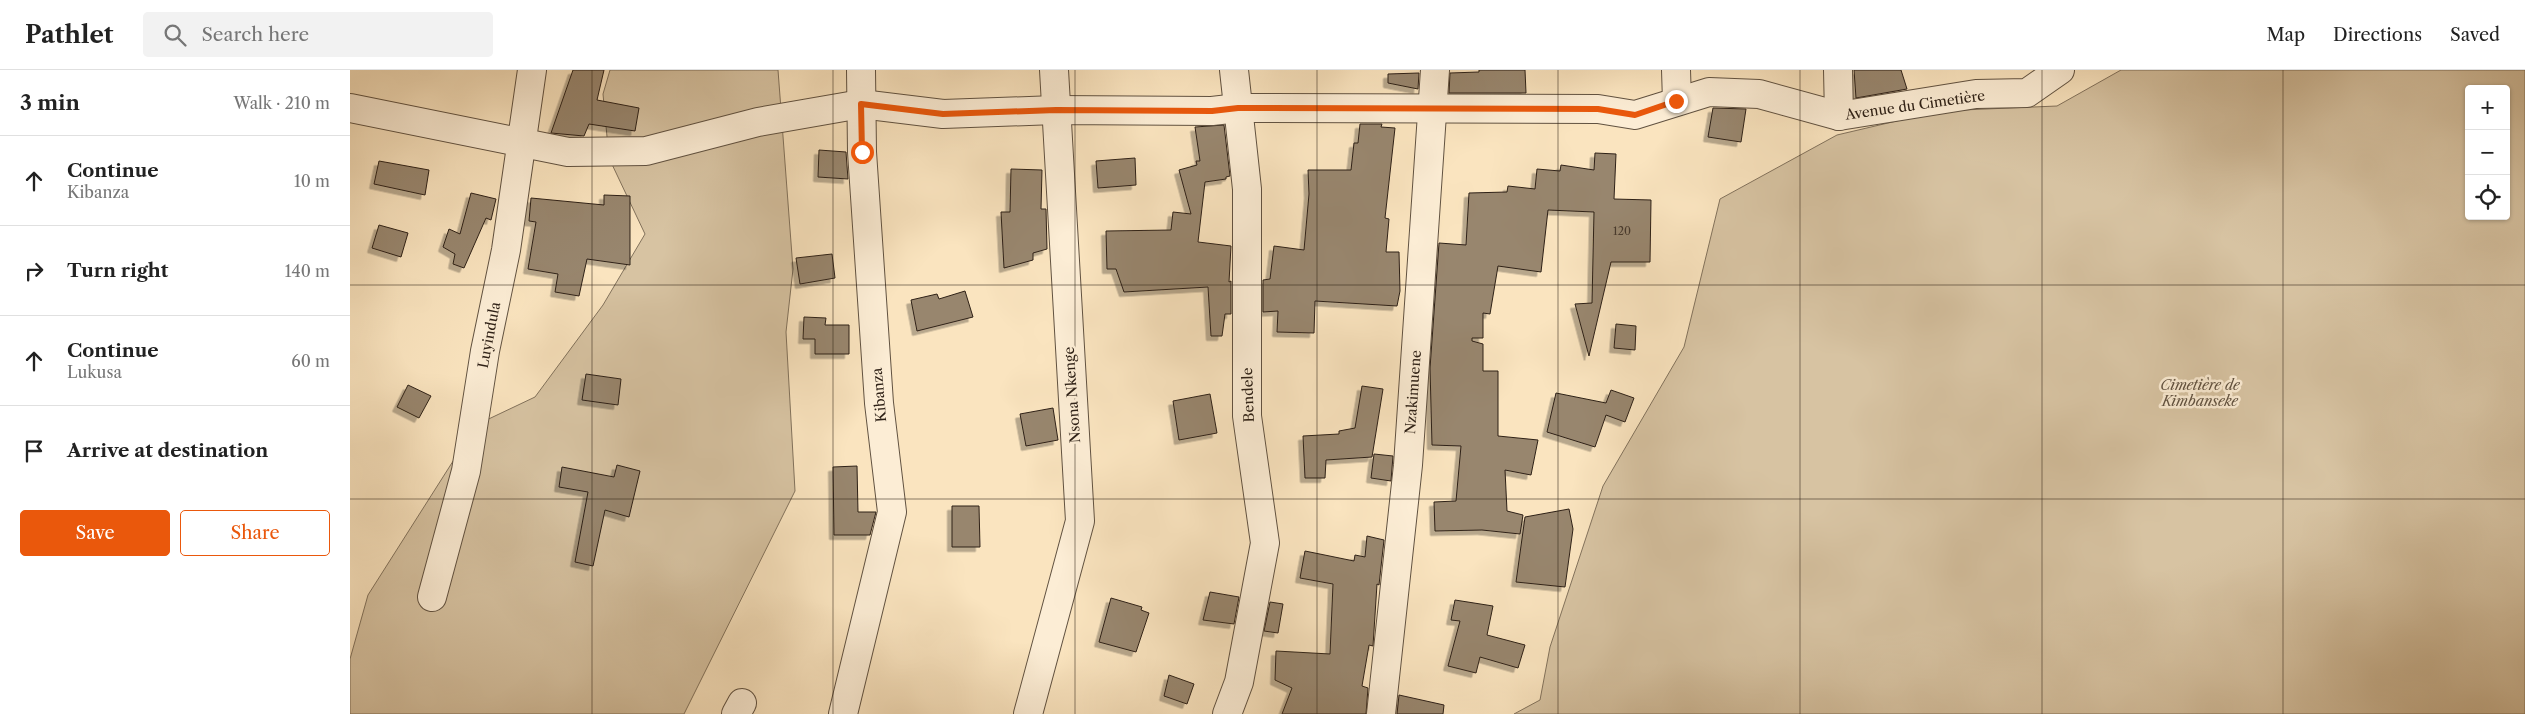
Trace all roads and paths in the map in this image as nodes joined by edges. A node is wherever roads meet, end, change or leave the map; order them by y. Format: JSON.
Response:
{"nodes":[{"id":1,"x":532,"y":70,"type":"edge"},
{"id":2,"x":861,"y":70,"type":"edge"},
{"id":3,"x":1054,"y":70,"type":"edge"},
{"id":4,"x":1234,"y":70,"type":"edge"},
{"id":5,"x":1435,"y":70,"type":"edge"},
{"id":6,"x":1676,"y":70,"type":"edge"},
{"id":7,"x":1838,"y":70,"type":"edge"},
{"id":8,"x":2060,"y":70,"type":"edge"},
{"id":9,"x":1676,"y":101,"type":"junction"},
{"id":10,"x":861,"y":104,"type":"junction"},
{"id":11,"x":350,"y":108,"type":"edge"},
{"id":12,"x":1238,"y":108,"type":"junction"},
{"id":13,"x":1434,"y":109,"type":"junction"},
{"id":14,"x":1056,"y":110,"type":"junction"},
{"id":15,"x":1839,"y":116,"type":"junction"},
{"id":16,"x":522,"y":143,"type":"junction"},
{"id":17,"x":432,"y":597,"type":"dead end"},
{"id":18,"x":843,"y":714,"type":"edge"},
{"id":19,"x":1028,"y":714,"type":"edge"},
{"id":20,"x":1227,"y":714,"type":"edge"},
{"id":21,"x":1381,"y":714,"type":"edge"}],
"edges":[{"from":1,"to":16,"type":"street","name":"Luyindula"},
{"from":2,"to":10,"type":"street","name":"Kibanza"},
{"from":3,"to":14,"type":"street","name":"Nsona Nkenge"},
{"from":4,"to":12,"type":"street","name":"Bendele"},
{"from":5,"to":13,"type":"street","name":"Nzakimuene"},
{"from":6,"to":9,"type":"street"},
{"from":7,"to":15,"type":"street"},
{"from":8,"to":15,"type":"street","name":"Avenue du Cimetière"},
{"from":9,"to":13,"type":"street","name":"Avenue du Cimetière"},
{"from":9,"to":15,"type":"street","name":"Avenue du Cimetière"},
{"from":10,"to":14,"type":"street","name":"Avenue du Cimetière"},
{"from":10,"to":16,"type":"street","name":"Avenue du Cimetière"},
{"from":10,"to":18,"type":"street","name":"Kibanza"},
{"from":11,"to":16,"type":"street","name":"Avenue du Cimetière"},
{"from":12,"to":13,"type":"street","name":"Avenue du Cimetière"},
{"from":12,"to":14,"type":"street","name":"Avenue du Cimetière"},
{"from":12,"to":20,"type":"street","name":"Bendele"},
{"from":13,"to":21,"type":"street","name":"Nzakimuene"},
{"from":14,"to":19,"type":"street","name":"Nsona Nkenge"},
{"from":16,"to":17,"type":"street","name":"Luyindula"}]}
